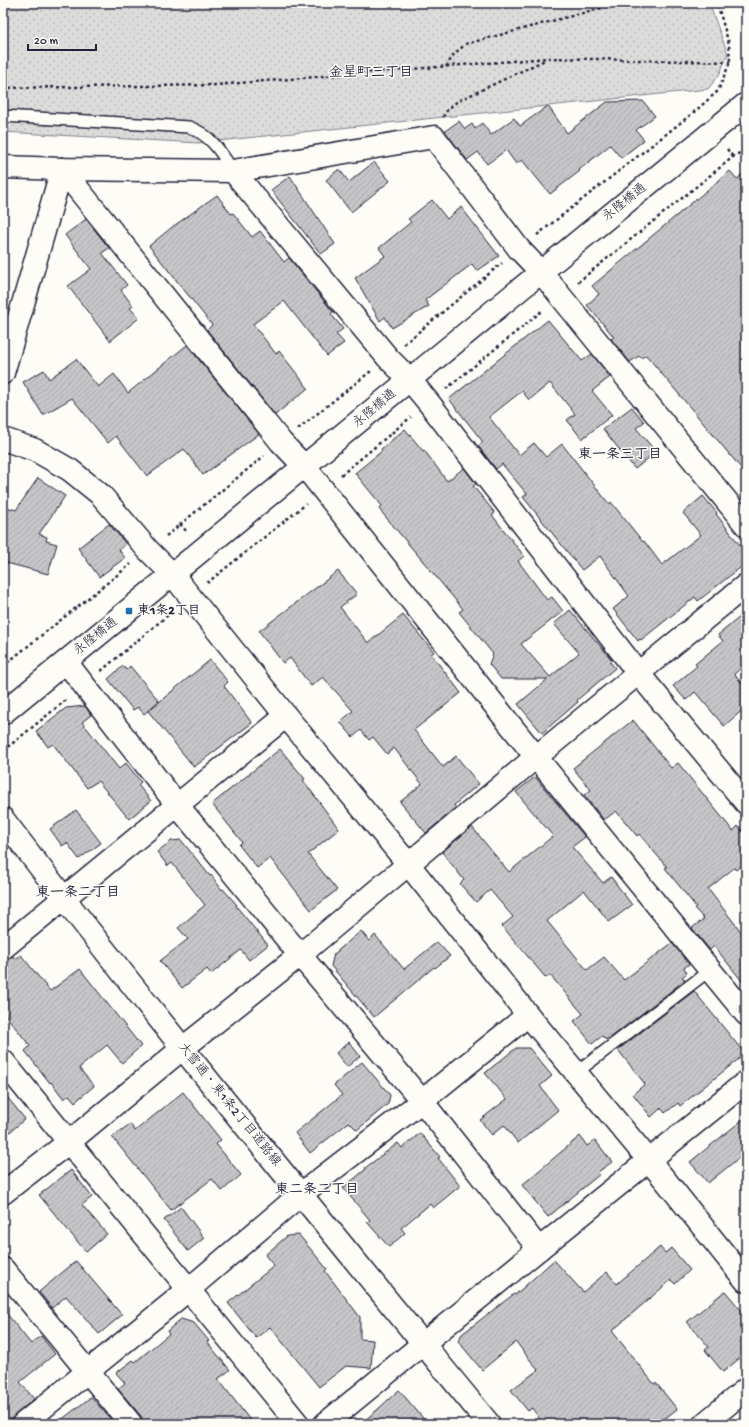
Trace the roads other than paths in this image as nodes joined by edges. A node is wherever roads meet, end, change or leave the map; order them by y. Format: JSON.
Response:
{"nodes":[{"id":1,"x":746,"y":104,"type":"edge"},
{"id":2,"x":3,"y":116,"type":"edge"},
{"id":3,"x":3,"y":167,"type":"edge"},
{"id":4,"x":62,"y":169,"type":"junction"},
{"id":5,"x":233,"y":171,"type":"junction"},
{"id":6,"x":540,"y":272,"type":"junction"},
{"id":7,"x":3,"y":373,"type":"edge"},
{"id":8,"x":410,"y":380,"type":"junction"},
{"id":9,"x":3,"y":439,"type":"edge"},
{"id":10,"x":304,"y":467,"type":"junction"},
{"id":11,"x":746,"y":525,"type":"edge"},
{"id":12,"x":172,"y":574,"type":"junction"},
{"id":13,"x":746,"y":585,"type":"edge"},
{"id":14,"x":66,"y":662,"type":"junction"},
{"id":15,"x":639,"y":674,"type":"junction"},
{"id":16,"x":3,"y":713,"type":"edge"},
{"id":17,"x":286,"y":716,"type":"junction"},
{"id":18,"x":536,"y":757,"type":"junction"},
{"id":19,"x":746,"y":803,"type":"edge"},
{"id":20,"x":178,"y":806,"type":"junction"},
{"id":21,"x":3,"y":820,"type":"edge"},
{"id":22,"x":409,"y":865,"type":"junction"},
{"id":23,"x":63,"y":898,"type":"junction"},
{"id":24,"x":3,"y":948,"type":"edge"},
{"id":25,"x":300,"y":955,"type":"junction"},
{"id":26,"x":710,"y":970,"type":"junction"},
{"id":27,"x":746,"y":1014,"type":"edge"},
{"id":28,"x":528,"y":1015,"type":"junction"},
{"id":29,"x":183,"y":1048,"type":"junction"},
{"id":30,"x":3,"y":1061,"type":"edge"},
{"id":31,"x":576,"y":1073,"type":"junction"},
{"id":32,"x":746,"y":1082,"type":"edge"},
{"id":33,"x":422,"y":1101,"type":"junction"},
{"id":34,"x":69,"y":1142,"type":"junction"},
{"id":35,"x":649,"y":1161,"type":"junction"},
{"id":36,"x":3,"y":1193,"type":"edge"},
{"id":37,"x":301,"y":1194,"type":"junction"},
{"id":38,"x":539,"y":1249,"type":"junction"},
{"id":39,"x":3,"y":1269,"type":"edge"},
{"id":40,"x":746,"y":1281,"type":"edge"},
{"id":41,"x":188,"y":1290,"type":"junction"},
{"id":42,"x":423,"y":1344,"type":"junction"},
{"id":43,"x":88,"y":1371,"type":"junction"},
{"id":44,"x":746,"y":1389,"type":"edge"},
{"id":45,"x":23,"y":1424,"type":"edge"},
{"id":46,"x":131,"y":1424,"type":"edge"},
{"id":47,"x":298,"y":1424,"type":"edge"},
{"id":48,"x":325,"y":1424,"type":"edge"},
{"id":49,"x":489,"y":1424,"type":"edge"},
{"id":50,"x":704,"y":1424,"type":"edge"}],
"edges":[{"from":1,"to":6,"type":"street","name":"永隆橋通"},
{"from":2,"to":5,"type":"lane"},
{"from":3,"to":4,"type":"street"},
{"from":4,"to":5,"type":"street"},
{"from":4,"to":7,"type":"street"},
{"from":4,"to":10,"type":"street"},
{"from":5,"to":6,"type":"street"},
{"from":5,"to":8,"type":"street"},
{"from":6,"to":8,"type":"street","name":"永隆橋通"},
{"from":6,"to":11,"type":"street"},
{"from":8,"to":10,"type":"street","name":"永隆橋通"},
{"from":8,"to":15,"type":"street"},
{"from":9,"to":12,"type":"street"},
{"from":10,"to":12,"type":"street","name":"永隆橋通"},
{"from":10,"to":18,"type":"street"},
{"from":12,"to":14,"type":"street","name":"永隆橋通"},
{"from":12,"to":17,"type":"street"},
{"from":13,"to":15,"type":"street"},
{"from":14,"to":16,"type":"street","name":"永隆橋通"},
{"from":14,"to":20,"type":"street"},
{"from":15,"to":18,"type":"street"},
{"from":15,"to":19,"type":"street"},
{"from":17,"to":20,"type":"street"},
{"from":17,"to":22,"type":"street"},
{"from":18,"to":22,"type":"street"},
{"from":18,"to":26,"type":"street"},
{"from":20,"to":23,"type":"street"},
{"from":20,"to":25,"type":"street"},
{"from":21,"to":23,"type":"street","name":"大雪通・東1条2丁目道路線"},
{"from":22,"to":25,"type":"street"},
{"from":22,"to":28,"type":"street"},
{"from":23,"to":24,"type":"street"},
{"from":23,"to":29,"type":"street","name":"大雪通・東1条2丁目道路線"},
{"from":25,"to":29,"type":"street"},
{"from":25,"to":33,"type":"street"},
{"from":26,"to":27,"type":"street"},
{"from":26,"to":31,"type":"lane"},
{"from":28,"to":31,"type":"street"},
{"from":28,"to":33,"type":"street"},
{"from":29,"to":34,"type":"street"},
{"from":29,"to":37,"type":"street","name":"大雪通・東1条2丁目道路線"},
{"from":30,"to":34,"type":"street"},
{"from":31,"to":35,"type":"street"},
{"from":32,"to":35,"type":"street"},
{"from":33,"to":37,"type":"street"},
{"from":33,"to":38,"type":"street"},
{"from":34,"to":36,"type":"street"},
{"from":34,"to":41,"type":"street"},
{"from":35,"to":38,"type":"street"},
{"from":35,"to":40,"type":"street"},
{"from":37,"to":41,"type":"street"},
{"from":37,"to":42,"type":"street","name":"大雪通・東1条2丁目道路線"},
{"from":38,"to":42,"type":"street"},
{"from":39,"to":43,"type":"street"},
{"from":41,"to":43,"type":"street"},
{"from":41,"to":47,"type":"street"},
{"from":42,"to":48,"type":"street"},
{"from":42,"to":49,"type":"street","name":"大雪通・東1条2丁目道路線"},
{"from":43,"to":45,"type":"street"},
{"from":43,"to":46,"type":"street"},
{"from":44,"to":50,"type":"street"}]}
